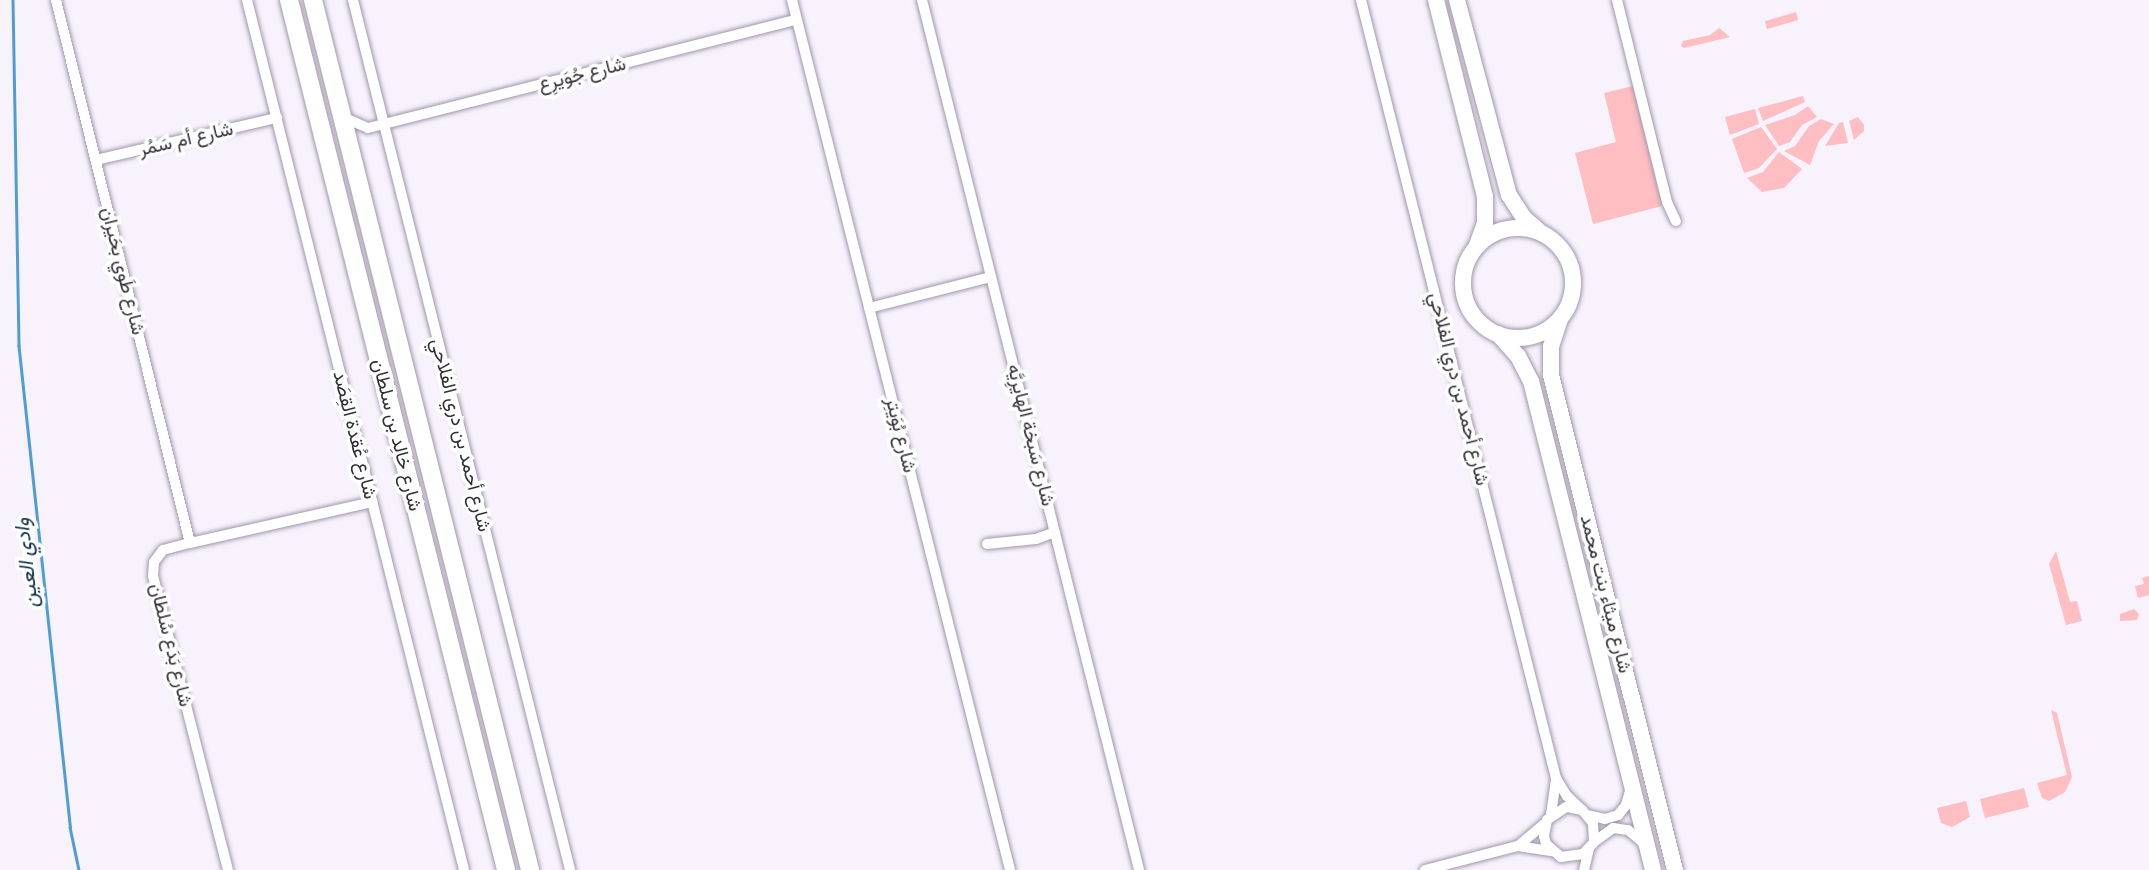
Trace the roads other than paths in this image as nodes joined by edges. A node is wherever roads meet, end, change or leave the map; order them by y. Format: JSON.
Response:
{"nodes":[{"id":1,"x":57,"y":0,"type":"edge"},
{"id":2,"x":247,"y":0,"type":"edge"},
{"id":3,"x":289,"y":0,"type":"edge"},
{"id":4,"x":313,"y":0,"type":"edge"},
{"id":5,"x":353,"y":0,"type":"edge"},
{"id":6,"x":792,"y":0,"type":"edge"},
{"id":7,"x":922,"y":0,"type":"edge"},
{"id":8,"x":1361,"y":0,"type":"edge"},
{"id":9,"x":1436,"y":0,"type":"edge"},
{"id":10,"x":1457,"y":0,"type":"edge"},
{"id":11,"x":1617,"y":0,"type":"edge"},
{"id":12,"x":796,"y":20,"type":"junction"},
{"id":13,"x":342,"y":117,"type":"junction"},
{"id":14,"x":277,"y":118,"type":"junction"},
{"id":15,"x":383,"y":124,"type":"junction"},
{"id":16,"x":368,"y":128,"type":"junction"},
{"id":17,"x":351,"y":151,"type":"junction"},
{"id":18,"x":96,"y":160,"type":"junction"},
{"id":19,"x":1676,"y":221,"type":"dead end"},
{"id":20,"x":1546,"y":235,"type":"junction"},
{"id":21,"x":1476,"y":248,"type":"junction"},
{"id":22,"x":991,"y":277,"type":"junction"},
{"id":23,"x":869,"y":308,"type":"junction"},
{"id":24,"x":1560,"y":319,"type":"junction"},
{"id":25,"x":1498,"y":334,"type":"junction"},
{"id":26,"x":372,"y":502,"type":"junction"},
{"id":27,"x":1055,"y":532,"type":"junction"},
{"id":28,"x":190,"y":542,"type":"junction"},
{"id":29,"x":987,"y":544,"type":"dead end"},
{"id":30,"x":447,"y":636,"type":"junction"},
{"id":31,"x":503,"y":762,"type":"junction"},
{"id":32,"x":1556,"y":778,"type":"junction"},
{"id":33,"x":1632,"y":785,"type":"junction"},
{"id":34,"x":1585,"y":812,"type":"junction"},
{"id":35,"x":1549,"y":817,"type":"junction"},
{"id":36,"x":1591,"y":845,"type":"junction"},
{"id":37,"x":1647,"y":845,"type":"junction"},
{"id":38,"x":1518,"y":846,"type":"junction"},
{"id":39,"x":1556,"y":854,"type":"junction"},
{"id":40,"x":228,"y":870,"type":"edge"},
{"id":41,"x":464,"y":870,"type":"edge"},
{"id":42,"x":506,"y":870,"type":"edge"},
{"id":43,"x":530,"y":870,"type":"edge"},
{"id":44,"x":570,"y":870,"type":"edge"},
{"id":45,"x":1010,"y":870,"type":"edge"},
{"id":46,"x":1139,"y":870,"type":"edge"},
{"id":47,"x":1425,"y":870,"type":"edge"},
{"id":48,"x":1572,"y":870,"type":"edge"},
{"id":49,"x":1584,"y":870,"type":"edge"},
{"id":50,"x":1653,"y":870,"type":"edge"},
{"id":51,"x":1675,"y":870,"type":"edge"}],
"edges":[{"from":1,"to":18,"type":"street","name":"شارع طَوي بحَيران"},
{"from":2,"to":14,"type":"street","name":"شارع عُقدة القِصَد"},
{"from":3,"to":30,"type":"main road","name":"شارع خالِد بن سلطان"},
{"from":4,"to":13,"type":"main road","name":"شارع خالِد بن سلطان"},
{"from":5,"to":15,"type":"street","name":"شارع أحمد بن دري الفلاحي"},
{"from":6,"to":12,"type":"street","name":"شارع بُوَيتِر"},
{"from":7,"to":22,"type":"street","name":"شارع سَبخة الهايرِيَّه"},
{"from":8,"to":32,"type":"street","name":"شارع أحمد بن دري الفلاحي"},
{"from":9,"to":21,"type":"main road"},
{"from":10,"to":20,"type":"main road"},
{"from":11,"to":19,"type":"street"},
{"from":12,"to":15,"type":"street","name":"شارع جُوَيرِع"},
{"from":12,"to":23,"type":"street","name":"شارع بُوَيتِر"},
{"from":13,"to":16,"type":"street"},
{"from":13,"to":17,"type":"main road","name":"شارع خالِد بن سلطان"},
{"from":14,"to":18,"type":"street","name":"شارع أم سَمُر"},
{"from":14,"to":26,"type":"street","name":"شارع عُقدة القِصَد"},
{"from":15,"to":16,"type":"street","name":"شارع جُوَيرِع"},
{"from":15,"to":44,"type":"street","name":"شارع أحمد بن دري الفلاحي"},
{"from":16,"to":17,"type":"street"},
{"from":17,"to":31,"type":"main road","name":"شارع خالِد بن سلطان"},
{"from":18,"to":28,"type":"street","name":"شارع طَوي بحَيران"},
{"from":20,"to":21,"type":"main road"},
{"from":20,"to":24,"type":"main road"},
{"from":21,"to":25,"type":"main road"},
{"from":22,"to":23,"type":"street"},
{"from":22,"to":27,"type":"street","name":"شارع سَبخة الهايرِيَّه"},
{"from":23,"to":45,"type":"street","name":"شارع بُوَيتِر"},
{"from":24,"to":25,"type":"main road"},
{"from":24,"to":51,"type":"main road","name":"شارع ميثاء بنت محمد"},
{"from":25,"to":33,"type":"main road","name":"شارع ميثاء بنت محمد"},
{"from":26,"to":28,"type":"street","name":"شارع بَدَع سُلطان"},
{"from":26,"to":41,"type":"street","name":"شارع عُقدة القِصَد"},
{"from":27,"to":29,"type":"street"},
{"from":27,"to":46,"type":"street","name":"شارع سَبخة الهايرِيَّه"},
{"from":28,"to":40,"type":"street","name":"شارع بَدَع سُلطان"},
{"from":30,"to":31,"type":"main road"},
{"from":30,"to":42,"type":"main road","name":"شارع خالِد بن سلطان"},
{"from":31,"to":43,"type":"main road","name":"شارع خالِد بن سلطان"},
{"from":32,"to":34,"type":"street","name":"شارع أحمد بن دري الفلاحي"},
{"from":32,"to":35,"type":"street","name":"شارع أحمد بن دري الفلاحي"},
{"from":33,"to":34,"type":"street"},
{"from":33,"to":37,"type":"main road","name":"شارع ميثاء بنت محمد"},
{"from":34,"to":35,"type":"street"},
{"from":34,"to":36,"type":"street"},
{"from":35,"to":38,"type":"street"},
{"from":35,"to":39,"type":"street"},
{"from":36,"to":37,"type":"street"},
{"from":36,"to":39,"type":"street"},
{"from":36,"to":49,"type":"street"},
{"from":37,"to":50,"type":"main road","name":"شارع ميثاء بنت محمد"},
{"from":38,"to":39,"type":"street"},
{"from":38,"to":47,"type":"street"},
{"from":39,"to":48,"type":"street"}]}
